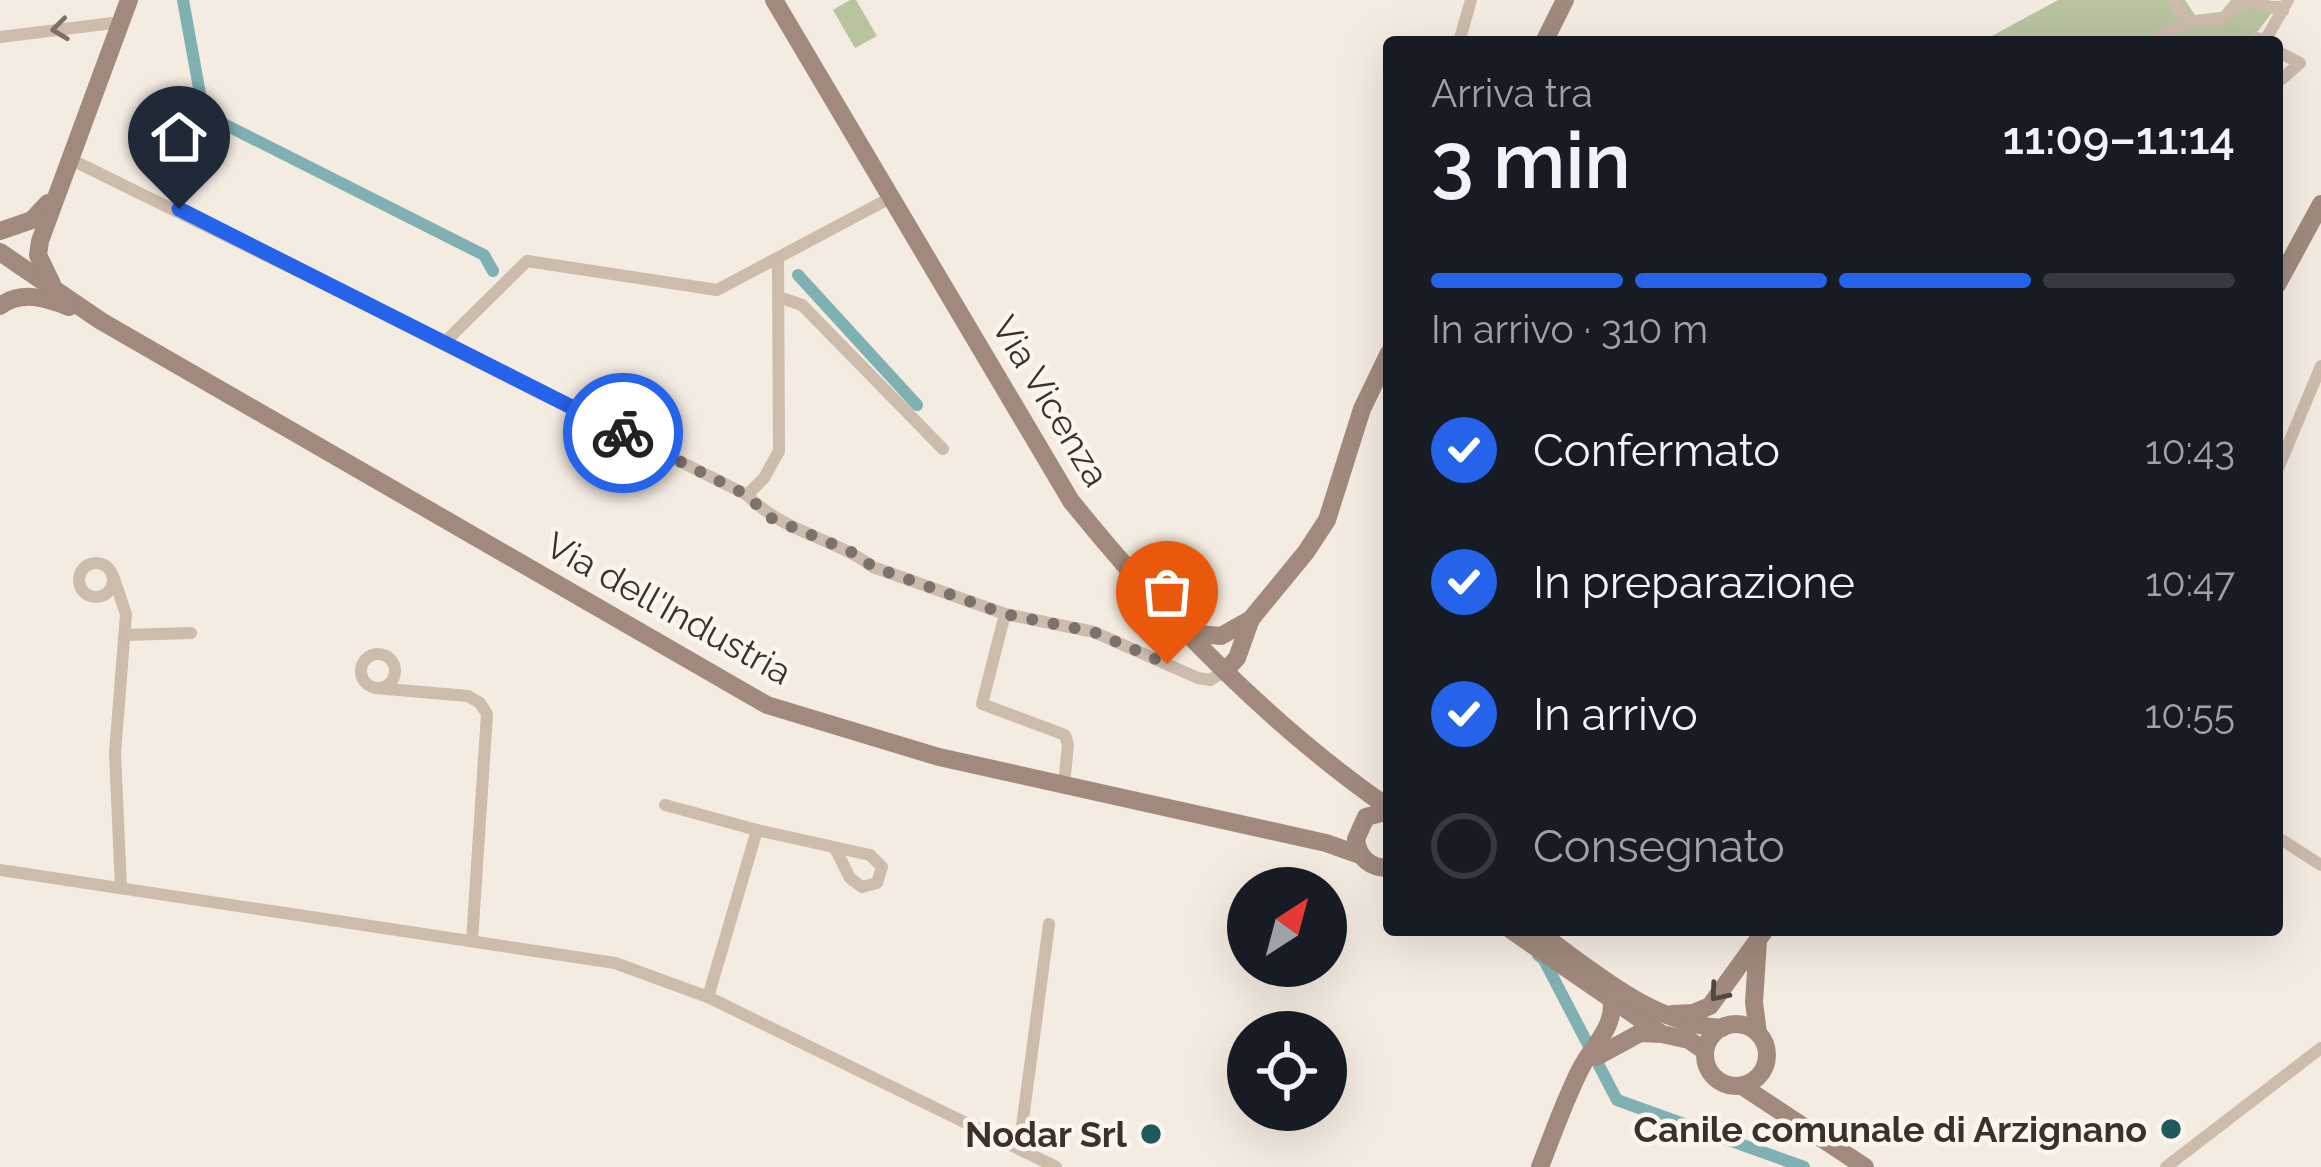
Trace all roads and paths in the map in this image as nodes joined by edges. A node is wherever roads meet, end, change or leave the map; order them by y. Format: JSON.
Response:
{"nodes":[{"id":1,"x":129,"y":0,"type":"edge"},
{"id":2,"x":774,"y":0,"type":"edge"},
{"id":3,"x":1472,"y":0,"type":"edge"},
{"id":4,"x":1565,"y":0,"type":"edge"},
{"id":5,"x":2173,"y":0,"type":"edge"},
{"id":6,"x":2285,"y":6,"type":"edge"},
{"id":7,"x":121,"y":22,"type":"junction"},
{"id":8,"x":2187,"y":23,"type":"junction"},
{"id":9,"x":1462,"y":36,"type":"edge"},
{"id":10,"x":1547,"y":36,"type":"edge"},
{"id":11,"x":2162,"y":36,"type":"edge"},
{"id":12,"x":2270,"y":36,"type":"edge"},
{"id":13,"x":0,"y":37,"type":"edge"},
{"id":14,"x":2283,"y":54,"type":"edge"},
{"id":15,"x":2283,"y":78,"type":"edge"},
{"id":16,"x":68,"y":158,"type":"junction"},
{"id":17,"x":55,"y":195,"type":"junction"},
{"id":18,"x":892,"y":197,"type":"junction"},
{"id":19,"x":2321,"y":204,"type":"edge"},
{"id":20,"x":0,"y":231,"type":"edge"},
{"id":21,"x":0,"y":252,"type":"edge"},
{"id":22,"x":778,"y":261,"type":"junction"},
{"id":23,"x":2283,"y":274,"type":"edge"},
{"id":24,"x":54,"y":288,"type":"junction"},
{"id":25,"x":778,"y":297,"type":"junction"},
{"id":26,"x":0,"y":306,"type":"edge"},
{"id":27,"x":101,"y":321,"type":"junction"},
{"id":28,"x":444,"y":343,"type":"junction"},
{"id":29,"x":1383,"y":365,"type":"edge"},
{"id":30,"x":2321,"y":366,"type":"edge"},
{"id":31,"x":943,"y":449,"type":"dead end"},
{"id":32,"x":2283,"y":457,"type":"edge"},
{"id":33,"x":747,"y":495,"type":"junction"},
{"id":34,"x":112,"y":576,"type":"junction"},
{"id":35,"x":93,"y":597,"type":"junction"},
{"id":36,"x":126,"y":614,"type":"junction"},
{"id":37,"x":1005,"y":614,"type":"junction"},
{"id":38,"x":1251,"y":619,"type":"junction"},
{"id":39,"x":191,"y":633,"type":"dead end"},
{"id":40,"x":1187,"y":633,"type":"junction"},
{"id":41,"x":125,"y":635,"type":"junction"},
{"id":42,"x":1221,"y":636,"type":"junction"},
{"id":43,"x":1208,"y":655,"type":"junction"},
{"id":44,"x":392,"y":662,"type":"junction"},
{"id":45,"x":1225,"y":671,"type":"junction"},
{"id":46,"x":375,"y":688,"type":"junction"},
{"id":47,"x":419,"y":691,"type":"junction"},
{"id":48,"x":1345,"y":778,"type":"junction"},
{"id":49,"x":1064,"y":784,"type":"junction"},
{"id":50,"x":665,"y":805,"type":"dead end"},
{"id":51,"x":1383,"y":806,"type":"edge"},
{"id":52,"x":1383,"y":811,"type":"edge"},
{"id":53,"x":1358,"y":828,"type":"junction"},
{"id":54,"x":757,"y":830,"type":"junction"},
{"id":55,"x":2283,"y":841,"type":"edge"},
{"id":56,"x":1326,"y":843,"type":"junction"},
{"id":57,"x":835,"y":848,"type":"dead end"},
{"id":58,"x":1360,"y":855,"type":"junction"},
{"id":59,"x":2321,"y":865,"type":"edge"},
{"id":60,"x":1383,"y":867,"type":"edge"},
{"id":61,"x":0,"y":870,"type":"edge"},
{"id":62,"x":122,"y":888,"type":"junction"},
{"id":63,"x":1048,"y":924,"type":"dead end"},
{"id":64,"x":1520,"y":936,"type":"edge"},
{"id":65,"x":1543,"y":936,"type":"edge"},
{"id":66,"x":1761,"y":936,"type":"edge"},
{"id":67,"x":1762,"y":936,"type":"edge"},
{"id":68,"x":1762,"y":936,"type":"edge"},
{"id":69,"x":472,"y":941,"type":"junction"},
{"id":70,"x":708,"y":997,"type":"junction"},
{"id":71,"x":1612,"y":999,"type":"junction"},
{"id":72,"x":1661,"y":1024,"type":"junction"},
{"id":73,"x":1728,"y":1026,"type":"junction"},
{"id":74,"x":1758,"y":1033,"type":"junction"},
{"id":75,"x":2321,"y":1048,"type":"edge"},
{"id":76,"x":1706,"y":1052,"type":"junction"},
{"id":77,"x":1582,"y":1066,"type":"junction"},
{"id":78,"x":1765,"y":1068,"type":"junction"},
{"id":79,"x":1742,"y":1086,"type":"junction"},
{"id":80,"x":1796,"y":1120,"type":"junction"},
{"id":81,"x":1019,"y":1148,"type":"junction"},
{"id":82,"x":1056,"y":1167,"type":"edge"},
{"id":83,"x":1540,"y":1167,"type":"edge"},
{"id":84,"x":1865,"y":1167,"type":"edge"},
{"id":85,"x":2166,"y":1167,"type":"edge"}],
"edges":[{"from":1,"to":7,"type":"main road"},
{"from":2,"to":18,"type":"main road","name":"Via Vicenza"},
{"from":3,"to":9,"type":"street"},
{"from":4,"to":10,"type":"main road"},
{"from":5,"to":8,"type":"street"},
{"from":6,"to":8,"type":"street"},
{"from":6,"to":12,"type":"street"},
{"from":7,"to":13,"type":"street","one_way":true},
{"from":7,"to":16,"type":"main road"},
{"from":8,"to":11,"type":"street"},
{"from":14,"to":15,"type":"street"},
{"from":16,"to":17,"type":"main road"},
{"from":16,"to":28,"type":"street"},
{"from":17,"to":20,"type":"main road"},
{"from":17,"to":24,"type":"main road"},
{"from":18,"to":22,"type":"street"},
{"from":18,"to":40,"type":"main road","name":"Via Vicenza"},
{"from":19,"to":23,"type":"main road"},
{"from":21,"to":24,"type":"main road","name":"Via dell'Industria"},
{"from":22,"to":25,"type":"street"},
{"from":22,"to":28,"type":"street"},
{"from":24,"to":27,"type":"main road","name":"Via dell'Industria"},
{"from":25,"to":31,"type":"street"},
{"from":25,"to":33,"type":"street"},
{"from":26,"to":27,"type":"main road","name":"Via dell'Industria"},
{"from":27,"to":49,"type":"main road","name":"Via dell'Industria"},
{"from":28,"to":33,"type":"street"},
{"from":29,"to":38,"type":"main road"},
{"from":30,"to":32,"type":"street"},
{"from":33,"to":37,"type":"street"},
{"from":34,"to":35,"type":"street"},
{"from":34,"to":35,"type":"street"},
{"from":34,"to":36,"type":"street"},
{"from":35,"to":36,"type":"street"},
{"from":36,"to":41,"type":"street"},
{"from":37,"to":45,"type":"street"},
{"from":37,"to":49,"type":"street"},
{"from":38,"to":42,"type":"main road"},
{"from":38,"to":45,"type":"main road"},
{"from":39,"to":41,"type":"street"},
{"from":40,"to":42,"type":"main road"},
{"from":40,"to":43,"type":"main road","name":"Via Vicenza"},
{"from":41,"to":62,"type":"street"},
{"from":42,"to":43,"type":"main road"},
{"from":43,"to":45,"type":"main road","name":"Via Vicenza"},
{"from":44,"to":46,"type":"street"},
{"from":44,"to":46,"type":"street"},
{"from":44,"to":47,"type":"street"},
{"from":45,"to":48,"type":"main road","name":"Via Vicenza"},
{"from":46,"to":47,"type":"street"},
{"from":47,"to":69,"type":"street"},
{"from":48,"to":51,"type":"main road","name":"Via Vicenza"},
{"from":48,"to":53,"type":"main road"},
{"from":49,"to":56,"type":"main road","name":"Via dell'Industria"},
{"from":50,"to":54,"type":"street"},
{"from":52,"to":53,"type":"main road","name":"Via Vicenza"},
{"from":53,"to":56,"type":"main road"},
{"from":53,"to":58,"type":"main road"},
{"from":54,"to":57,"type":"street"},
{"from":54,"to":70,"type":"street"},
{"from":55,"to":59,"type":"street"},
{"from":56,"to":58,"type":"main road","name":"Via dell'Industria"},
{"from":58,"to":60,"type":"main road"},
{"from":61,"to":62,"type":"street"},
{"from":62,"to":69,"type":"street"},
{"from":63,"to":81,"type":"street"},
{"from":64,"to":71,"type":"main road"},
{"from":65,"to":72,"type":"main road"},
{"from":66,"to":72,"type":"main road","one_way":true},
{"from":67,"to":73,"type":"main road"},
{"from":68,"to":74,"type":"main road"},
{"from":69,"to":70,"type":"street"},
{"from":70,"to":81,"type":"street"},
{"from":71,"to":72,"type":"main road"},
{"from":71,"to":77,"type":"main road"},
{"from":72,"to":73,"type":"main road"},
{"from":72,"to":76,"type":"main road"},
{"from":72,"to":77,"type":"main road"},
{"from":73,"to":74,"type":"main road"},
{"from":73,"to":76,"type":"main road"},
{"from":74,"to":78,"type":"main road"},
{"from":75,"to":85,"type":"street"},
{"from":76,"to":79,"type":"main road"},
{"from":77,"to":83,"type":"main road"},
{"from":78,"to":79,"type":"main road"},
{"from":78,"to":80,"type":"main road"},
{"from":79,"to":80,"type":"main road"},
{"from":80,"to":84,"type":"main road"},
{"from":81,"to":82,"type":"street"}]}
